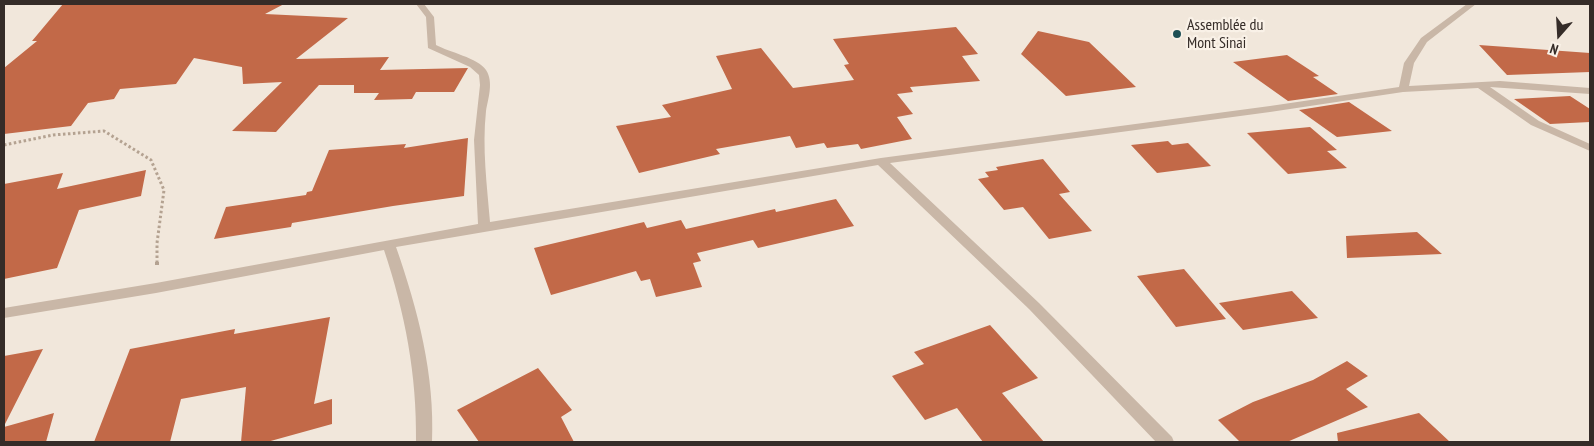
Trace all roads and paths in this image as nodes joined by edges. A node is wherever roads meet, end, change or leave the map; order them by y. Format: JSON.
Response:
{"nodes":[{"id":1,"x":420,"y":4,"type":"edge"},
{"id":2,"x":1472,"y":4,"type":"edge"},
{"id":3,"x":1480,"y":85,"type":"junction"},
{"id":4,"x":1403,"y":89,"type":"junction"},
{"id":5,"x":1590,"y":91,"type":"edge"},
{"id":6,"x":4,"y":145,"type":"edge"},
{"id":7,"x":1590,"y":148,"type":"edge"},
{"id":8,"x":881,"y":161,"type":"junction"},
{"id":9,"x":484,"y":227,"type":"junction"},
{"id":10,"x":389,"y":245,"type":"junction"},
{"id":11,"x":156,"y":288,"type":"junction"},
{"id":12,"x":4,"y":314,"type":"edge"},
{"id":13,"x":424,"y":442,"type":"edge"},
{"id":14,"x":1166,"y":442,"type":"edge"}],
"edges":[{"from":1,"to":9,"type":"street"},
{"from":2,"to":4,"type":"street"},
{"from":3,"to":4,"type":"street"},
{"from":3,"to":5,"type":"street"},
{"from":3,"to":7,"type":"street"},
{"from":4,"to":8,"type":"street"},
{"from":6,"to":11,"type":"path"},
{"from":8,"to":9,"type":"street"},
{"from":8,"to":14,"type":"street"},
{"from":9,"to":10,"type":"street"},
{"from":10,"to":11,"type":"street"},
{"from":10,"to":13,"type":"street"},
{"from":11,"to":12,"type":"street"}]}
